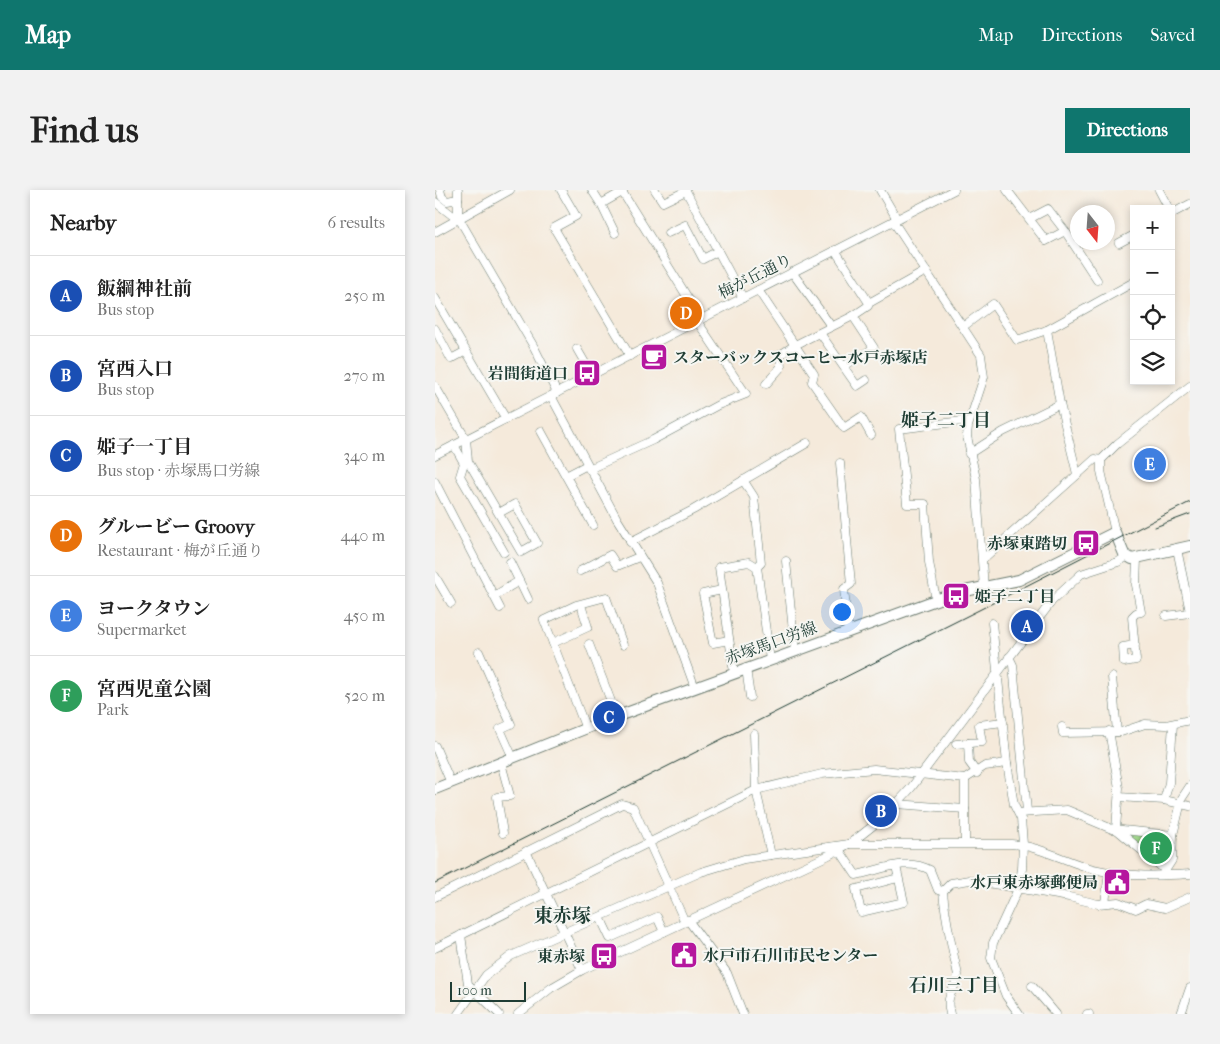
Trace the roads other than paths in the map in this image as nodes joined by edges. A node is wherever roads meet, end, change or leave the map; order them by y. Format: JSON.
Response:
{"nodes":[{"id":1,"x":440,"y":190,"type":"edge"},
{"id":2,"x":458,"y":190,"type":"edge"},
{"id":3,"x":510,"y":190,"type":"edge"},
{"id":4,"x":561,"y":190,"type":"edge"},
{"id":5,"x":592,"y":190,"type":"edge"},
{"id":6,"x":655,"y":190,"type":"edge"},
{"id":7,"x":880,"y":190,"type":"edge"},
{"id":8,"x":954,"y":190,"type":"edge"},
{"id":9,"x":1007,"y":190,"type":"edge"},
{"id":10,"x":1159,"y":190,"type":"edge"},
{"id":11,"x":622,"y":191,"type":"edge"},
{"id":12,"x":458,"y":199,"type":"junction"},
{"id":13,"x":435,"y":202,"type":"edge"},
{"id":14,"x":601,"y":204,"type":"junction"},
{"id":15,"x":1190,"y":204,"type":"edge"},
{"id":16,"x":1167,"y":205,"type":"edge"},
{"id":17,"x":1175,"y":211,"type":"edge"},
{"id":18,"x":1029,"y":219,"type":"junction"},
{"id":19,"x":458,"y":220,"type":"junction"},
{"id":20,"x":895,"y":220,"type":"junction"},
{"id":21,"x":1065,"y":231,"type":"junction"},
{"id":22,"x":435,"y":232,"type":"edge"},
{"id":23,"x":615,"y":233,"type":"dead end"},
{"id":24,"x":668,"y":234,"type":"dead end"},
{"id":25,"x":1130,"y":237,"type":"edge"},
{"id":26,"x":1119,"y":243,"type":"dead end"},
{"id":27,"x":835,"y":250,"type":"junction"},
{"id":28,"x":717,"y":251,"type":"junction"},
{"id":29,"x":926,"y":271,"type":"junction"},
{"id":30,"x":792,"y":272,"type":"junction"},
{"id":31,"x":1097,"y":280,"type":"dead end"},
{"id":32,"x":1130,"y":284,"type":"edge"},
{"id":33,"x":758,"y":290,"type":"junction"},
{"id":34,"x":435,"y":298,"type":"edge"},
{"id":35,"x":743,"y":298,"type":"junction"},
{"id":36,"x":869,"y":303,"type":"junction"},
{"id":37,"x":853,"y":316,"type":"junction"},
{"id":38,"x":699,"y":320,"type":"junction"},
{"id":39,"x":831,"y":326,"type":"junction"},
{"id":40,"x":963,"y":326,"type":"junction"},
{"id":41,"x":435,"y":329,"type":"edge"},
{"id":42,"x":1047,"y":330,"type":"junction"},
{"id":43,"x":820,"y":332,"type":"junction"},
{"id":44,"x":795,"y":345,"type":"junction"},
{"id":45,"x":577,"y":349,"type":"dead end"},
{"id":46,"x":466,"y":351,"type":"junction"},
{"id":47,"x":629,"y":356,"type":"junction"},
{"id":48,"x":843,"y":366,"type":"junction"},
{"id":49,"x":592,"y":375,"type":"junction"},
{"id":50,"x":866,"y":380,"type":"dead end"},
{"id":51,"x":766,"y":384,"type":"dead end"},
{"id":52,"x":435,"y":386,"type":"edge"},
{"id":53,"x":1190,"y":386,"type":"edge"},
{"id":54,"x":554,"y":394,"type":"junction"},
{"id":55,"x":1060,"y":404,"type":"junction"},
{"id":56,"x":505,"y":419,"type":"junction"},
{"id":57,"x":962,"y":421,"type":"dead end"},
{"id":58,"x":541,"y":431,"type":"dead end"},
{"id":59,"x":871,"y":434,"type":"dead end"},
{"id":60,"x":466,"y":439,"type":"junction"},
{"id":61,"x":807,"y":443,"type":"dead end"},
{"id":62,"x":454,"y":445,"type":"junction"},
{"id":63,"x":969,"y":454,"type":"junction"},
{"id":64,"x":435,"y":455,"type":"edge"},
{"id":65,"x":1101,"y":460,"type":"junction"},
{"id":66,"x":840,"y":462,"type":"dead end"},
{"id":67,"x":588,"y":467,"type":"junction"},
{"id":68,"x":1077,"y":474,"type":"junction"},
{"id":69,"x":567,"y":476,"type":"junction"},
{"id":70,"x":743,"y":480,"type":"junction"},
{"id":71,"x":435,"y":482,"type":"edge"},
{"id":72,"x":499,"y":513,"type":"junction"},
{"id":73,"x":593,"y":525,"type":"dead end"},
{"id":74,"x":1115,"y":532,"type":"junction"},
{"id":75,"x":630,"y":542,"type":"junction"},
{"id":76,"x":1190,"y":546,"type":"edge"},
{"id":77,"x":1177,"y":549,"type":"junction"},
{"id":78,"x":504,"y":552,"type":"dead end"},
{"id":79,"x":639,"y":557,"type":"junction"},
{"id":80,"x":1126,"y":557,"type":"junction"},
{"id":81,"x":1137,"y":558,"type":"junction"},
{"id":82,"x":983,"y":560,"type":"junction"},
{"id":83,"x":786,"y":561,"type":"dead end"},
{"id":84,"x":509,"y":562,"type":"dead end"},
{"id":85,"x":757,"y":567,"type":"junction"},
{"id":86,"x":580,"y":571,"type":"dead end"},
{"id":87,"x":435,"y":576,"type":"edge"},
{"id":88,"x":519,"y":581,"type":"junction"},
{"id":89,"x":984,"y":588,"type":"junction"},
{"id":90,"x":722,"y":590,"type":"junction"},
{"id":91,"x":493,"y":596,"type":"junction"},
{"id":92,"x":528,"y":599,"type":"dead end"},
{"id":93,"x":936,"y":600,"type":"junction"},
{"id":94,"x":451,"y":603,"type":"dead end"},
{"id":95,"x":581,"y":605,"type":"junction"},
{"id":96,"x":500,"y":608,"type":"dead end"},
{"id":97,"x":1190,"y":612,"type":"edge"},
{"id":98,"x":1166,"y":616,"type":"dead end"},
{"id":99,"x":992,"y":623,"type":"dead end"},
{"id":100,"x":848,"y":632,"type":"junction"},
{"id":101,"x":729,"y":640,"type":"junction"},
{"id":102,"x":553,"y":643,"type":"junction"},
{"id":103,"x":589,"y":644,"type":"dead end"},
{"id":104,"x":623,"y":645,"type":"dead end"},
{"id":105,"x":1135,"y":645,"type":"dead end"},
{"id":106,"x":795,"y":651,"type":"junction"},
{"id":107,"x":479,"y":652,"type":"dead end"},
{"id":108,"x":1009,"y":657,"type":"junction"},
{"id":109,"x":770,"y":660,"type":"junction"},
{"id":110,"x":746,"y":668,"type":"junction"},
{"id":111,"x":998,"y":671,"type":"junction"},
{"id":112,"x":734,"y":673,"type":"junction"},
{"id":113,"x":1112,"y":677,"type":"dead end"},
{"id":114,"x":695,"y":688,"type":"junction"},
{"id":115,"x":750,"y":697,"type":"dead end"},
{"id":116,"x":617,"y":717,"type":"junction"},
{"id":117,"x":1190,"y":720,"type":"edge"},
{"id":118,"x":1003,"y":722,"type":"junction"},
{"id":119,"x":1173,"y":724,"type":"junction"},
{"id":120,"x":1062,"y":727,"type":"dead end"},
{"id":121,"x":586,"y":729,"type":"junction"},
{"id":122,"x":1113,"y":731,"type":"junction"},
{"id":123,"x":754,"y":734,"type":"dead end"},
{"id":124,"x":968,"y":743,"type":"junction"},
{"id":125,"x":956,"y":744,"type":"dead end"},
{"id":126,"x":435,"y":746,"type":"edge"},
{"id":127,"x":513,"y":758,"type":"junction"},
{"id":128,"x":501,"y":763,"type":"junction"},
{"id":129,"x":1007,"y":763,"type":"junction"},
{"id":130,"x":977,"y":773,"type":"junction"},
{"id":131,"x":922,"y":774,"type":"junction"},
{"id":132,"x":965,"y":779,"type":"junction"},
{"id":133,"x":451,"y":783,"type":"junction"},
{"id":134,"x":1190,"y":786,"type":"edge"},
{"id":135,"x":435,"y":789,"type":"edge"},
{"id":136,"x":756,"y":790,"type":"junction"},
{"id":137,"x":1119,"y":797,"type":"junction"},
{"id":138,"x":1164,"y":800,"type":"junction"},
{"id":139,"x":896,"y":804,"type":"junction"},
{"id":140,"x":1181,"y":805,"type":"junction"},
{"id":141,"x":1190,"y":806,"type":"edge"},
{"id":142,"x":965,"y":810,"type":"junction"},
{"id":143,"x":1023,"y":812,"type":"junction"},
{"id":144,"x":1116,"y":829,"type":"junction"},
{"id":145,"x":503,"y":833,"type":"dead end"},
{"id":146,"x":1173,"y":835,"type":"junction"},
{"id":147,"x":649,"y":843,"type":"junction"},
{"id":148,"x":965,"y":843,"type":"junction"},
{"id":149,"x":849,"y":844,"type":"junction"},
{"id":150,"x":1023,"y":844,"type":"junction"},
{"id":151,"x":526,"y":851,"type":"junction"},
{"id":152,"x":837,"y":851,"type":"junction"},
{"id":153,"x":771,"y":855,"type":"junction"},
{"id":154,"x":896,"y":866,"type":"junction"},
{"id":155,"x":1109,"y":872,"type":"junction"},
{"id":156,"x":1163,"y":873,"type":"junction"},
{"id":157,"x":1190,"y":874,"type":"edge"},
{"id":158,"x":898,"y":878,"type":"junction"},
{"id":159,"x":669,"y":886,"type":"junction"},
{"id":160,"x":1018,"y":888,"type":"junction"},
{"id":161,"x":943,"y":891,"type":"junction"},
{"id":162,"x":546,"y":893,"type":"junction"},
{"id":163,"x":435,"y":897,"type":"edge"},
{"id":164,"x":1190,"y":897,"type":"edge"},
{"id":165,"x":1105,"y":903,"type":"junction"},
{"id":166,"x":600,"y":916,"type":"junction"},
{"id":167,"x":687,"y":921,"type":"junction"},
{"id":168,"x":565,"y":932,"type":"junction"},
{"id":169,"x":664,"y":932,"type":"junction"},
{"id":170,"x":461,"y":935,"type":"junction"},
{"id":171,"x":435,"y":948,"type":"edge"},
{"id":172,"x":582,"y":970,"type":"junction"},
{"id":173,"x":1032,"y":986,"type":"dead end"},
{"id":174,"x":1190,"y":988,"type":"edge"},
{"id":175,"x":474,"y":991,"type":"junction"},
{"id":176,"x":1180,"y":1011,"type":"edge"},
{"id":177,"x":1190,"y":1011,"type":"edge"},
{"id":178,"x":458,"y":1014,"type":"edge"},
{"id":179,"x":499,"y":1014,"type":"edge"},
{"id":180,"x":518,"y":1014,"type":"edge"},
{"id":181,"x":743,"y":1014,"type":"edge"},
{"id":182,"x":950,"y":1014,"type":"edge"},
{"id":183,"x":1017,"y":1014,"type":"edge"},
{"id":184,"x":1056,"y":1014,"type":"edge"}],
"edges":[{"from":1,"to":12,"type":"street"},
{"from":2,"to":12,"type":"street"},
{"from":3,"to":19,"type":"street"},
{"from":4,"to":47,"type":"street"},
{"from":5,"to":14,"type":"street"},
{"from":6,"to":28,"type":"street"},
{"from":7,"to":20,"type":"street"},
{"from":8,"to":20,"type":"street","name":"梅が丘通り"},
{"from":9,"to":18,"type":"street"},
{"from":10,"to":16,"type":"street"},
{"from":11,"to":14,"type":"street"},
{"from":11,"to":38,"type":"street"},
{"from":12,"to":19,"type":"street"},
{"from":13,"to":19,"type":"street"},
{"from":14,"to":23,"type":"street"},
{"from":15,"to":17,"type":"street"},
{"from":18,"to":21,"type":"street"},
{"from":18,"to":21,"type":"street"},
{"from":19,"to":22,"type":"street"},
{"from":19,"to":54,"type":"street"},
{"from":20,"to":27,"type":"street","name":"梅が丘通り"},
{"from":20,"to":29,"type":"street"},
{"from":21,"to":31,"type":"street"},
{"from":24,"to":28,"type":"street"},
{"from":25,"to":26,"type":"street"},
{"from":27,"to":30,"type":"street","name":"梅が丘通り"},
{"from":27,"to":36,"type":"street"},
{"from":28,"to":35,"type":"street"},
{"from":29,"to":36,"type":"street"},
{"from":29,"to":40,"type":"street"},
{"from":30,"to":33,"type":"street","name":"梅が丘通り"},
{"from":30,"to":39,"type":"street"},
{"from":32,"to":42,"type":"street"},
{"from":33,"to":35,"type":"street","name":"梅が丘通り"},
{"from":33,"to":44,"type":"street"},
{"from":34,"to":46,"type":"street"},
{"from":35,"to":38,"type":"street","name":"梅が丘通り"},
{"from":36,"to":37,"type":"street"},
{"from":37,"to":39,"type":"street"},
{"from":37,"to":48,"type":"street"},
{"from":38,"to":47,"type":"street","name":"梅が丘通り"},
{"from":38,"to":67,"type":"street"},
{"from":39,"to":43,"type":"street"},
{"from":40,"to":42,"type":"street"},
{"from":40,"to":63,"type":"street"},
{"from":41,"to":46,"type":"street"},
{"from":42,"to":55,"type":"street"},
{"from":43,"to":44,"type":"street"},
{"from":43,"to":48,"type":"street"},
{"from":44,"to":51,"type":"street"},
{"from":44,"to":59,"type":"street"},
{"from":45,"to":49,"type":"street"},
{"from":46,"to":56,"type":"street"},
{"from":47,"to":49,"type":"street","name":"梅が丘通り"},
{"from":48,"to":50,"type":"street"},
{"from":49,"to":54,"type":"street","name":"梅が丘通り"},
{"from":52,"to":60,"type":"street"},
{"from":53,"to":65,"type":"street"},
{"from":54,"to":56,"type":"street","name":"梅が丘通り"},
{"from":54,"to":67,"type":"street"},
{"from":55,"to":63,"type":"street"},
{"from":55,"to":68,"type":"street"},
{"from":56,"to":60,"type":"street","name":"梅が丘通り"},
{"from":57,"to":93,"type":"street"},
{"from":58,"to":69,"type":"street"},
{"from":60,"to":62,"type":"street","name":"梅が丘通り"},
{"from":60,"to":72,"type":"street"},
{"from":61,"to":70,"type":"street"},
{"from":62,"to":64,"type":"street","name":"梅が丘通り"},
{"from":62,"to":78,"type":"street"},
{"from":63,"to":82,"type":"street"},
{"from":65,"to":68,"type":"street"},
{"from":65,"to":74,"type":"street"},
{"from":66,"to":100,"type":"street"},
{"from":67,"to":69,"type":"street"},
{"from":67,"to":75,"type":"street"},
{"from":68,"to":82,"type":"street"},
{"from":69,"to":73,"type":"street"},
{"from":70,"to":75,"type":"street"},
{"from":70,"to":85,"type":"street"},
{"from":71,"to":91,"type":"street"},
{"from":72,"to":72,"type":"street"},
{"from":74,"to":80,"type":"main road"},
{"from":74,"to":89,"type":"main road","name":"赤塚馬口労線"},
{"from":75,"to":79,"type":"street"},
{"from":76,"to":77,"type":"main road"},
{"from":77,"to":81,"type":"main road"},
{"from":77,"to":97,"type":"street"},
{"from":79,"to":86,"type":"street"},
{"from":79,"to":114,"type":"street"},
{"from":80,"to":81,"type":"main road"},
{"from":80,"to":108,"type":"street"},
{"from":81,"to":105,"type":"street"},
{"from":82,"to":89,"type":"street"},
{"from":83,"to":106,"type":"street"},
{"from":84,"to":88,"type":"street"},
{"from":85,"to":90,"type":"street"},
{"from":85,"to":109,"type":"street"},
{"from":87,"to":94,"type":"street"},
{"from":88,"to":91,"type":"street"},
{"from":88,"to":92,"type":"street"},
{"from":89,"to":93,"type":"main road","name":"赤塚馬口労線"},
{"from":90,"to":101,"type":"street"},
{"from":90,"to":101,"type":"street"},
{"from":91,"to":96,"type":"street"},
{"from":93,"to":100,"type":"main road","name":"赤塚馬口労線"},
{"from":95,"to":102,"type":"street"},
{"from":95,"to":102,"type":"street"},
{"from":95,"to":104,"type":"street"},
{"from":97,"to":98,"type":"street"},
{"from":99,"to":111,"type":"street"},
{"from":100,"to":106,"type":"main road","name":"赤塚馬口労線"},
{"from":101,"to":112,"type":"street"},
{"from":102,"to":121,"type":"street"},
{"from":103,"to":116,"type":"street"},
{"from":106,"to":109,"type":"main road","name":"赤塚馬口労線"},
{"from":107,"to":127,"type":"street"},
{"from":108,"to":111,"type":"street"},
{"from":108,"to":143,"type":"street"},
{"from":109,"to":110,"type":"main road","name":"赤塚馬口労線"},
{"from":110,"to":112,"type":"main road","name":"赤塚馬口労線"},
{"from":110,"to":115,"type":"street"},
{"from":111,"to":118,"type":"street"},
{"from":111,"to":131,"type":"street"},
{"from":112,"to":114,"type":"main road","name":"赤塚馬口労線"},
{"from":113,"to":122,"type":"street"},
{"from":114,"to":116,"type":"main road","name":"赤塚馬口労線"},
{"from":116,"to":121,"type":"main road","name":"赤塚馬口労線"},
{"from":117,"to":119,"type":"street"},
{"from":118,"to":124,"type":"street"},
{"from":118,"to":129,"type":"street"},
{"from":119,"to":122,"type":"street"},
{"from":119,"to":138,"type":"street"},
{"from":120,"to":122,"type":"street"},
{"from":121,"to":127,"type":"main road","name":"赤塚馬口労線"},
{"from":122,"to":137,"type":"street"},
{"from":123,"to":136,"type":"street"},
{"from":124,"to":125,"type":"street"},
{"from":124,"to":130,"type":"street"},
{"from":126,"to":133,"type":"street"},
{"from":127,"to":128,"type":"main road","name":"赤塚馬口労線"},
{"from":128,"to":133,"type":"main road","name":"赤塚馬口労線"},
{"from":128,"to":145,"type":"street"},
{"from":129,"to":130,"type":"street"},
{"from":129,"to":143,"type":"street"},
{"from":130,"to":132,"type":"street"},
{"from":131,"to":132,"type":"street"},
{"from":131,"to":136,"type":"street"},
{"from":131,"to":139,"type":"street"},
{"from":132,"to":142,"type":"street"},
{"from":133,"to":135,"type":"main road","name":"赤塚馬口労線"},
{"from":134,"to":140,"type":"street"},
{"from":136,"to":147,"type":"street"},
{"from":136,"to":153,"type":"street"},
{"from":137,"to":138,"type":"street"},
{"from":137,"to":144,"type":"street"},
{"from":138,"to":140,"type":"street"},
{"from":139,"to":142,"type":"street"},
{"from":139,"to":149,"type":"street"},
{"from":140,"to":141,"type":"street"},
{"from":140,"to":146,"type":"street"},
{"from":142,"to":148,"type":"street"},
{"from":143,"to":144,"type":"street"},
{"from":143,"to":150,"type":"street"},
{"from":144,"to":146,"type":"street"},
{"from":144,"to":156,"type":"street"},
{"from":146,"to":156,"type":"street"},
{"from":147,"to":151,"type":"street"},
{"from":147,"to":159,"type":"street"},
{"from":147,"to":162,"type":"street"},
{"from":148,"to":149,"type":"street"},
{"from":148,"to":150,"type":"street"},
{"from":149,"to":152,"type":"street"},
{"from":149,"to":153,"type":"street"},
{"from":150,"to":155,"type":"street"},
{"from":150,"to":160,"type":"street"},
{"from":151,"to":162,"type":"street"},
{"from":151,"to":163,"type":"street"},
{"from":152,"to":154,"type":"street"},
{"from":152,"to":167,"type":"street"},
{"from":153,"to":159,"type":"street"},
{"from":154,"to":158,"type":"street"},
{"from":154,"to":161,"type":"street"},
{"from":155,"to":156,"type":"street"},
{"from":155,"to":165,"type":"street"},
{"from":156,"to":157,"type":"street"},
{"from":158,"to":158,"type":"street"},
{"from":159,"to":166,"type":"street"},
{"from":159,"to":167,"type":"street"},
{"from":160,"to":161,"type":"street"},
{"from":160,"to":165,"type":"street"},
{"from":160,"to":183,"type":"street"},
{"from":161,"to":182,"type":"street"},
{"from":162,"to":168,"type":"street"},
{"from":162,"to":170,"type":"street"},
{"from":164,"to":165,"type":"street"},
{"from":166,"to":168,"type":"street"},
{"from":166,"to":169,"type":"street"},
{"from":167,"to":169,"type":"street"},
{"from":167,"to":181,"type":"street"},
{"from":168,"to":172,"type":"street"},
{"from":168,"to":175,"type":"street"},
{"from":169,"to":172,"type":"street"},
{"from":170,"to":171,"type":"street"},
{"from":170,"to":175,"type":"street"},
{"from":172,"to":180,"type":"street"},
{"from":173,"to":184,"type":"street"},
{"from":174,"to":176,"type":"street"},
{"from":175,"to":178,"type":"street"},
{"from":175,"to":179,"type":"street"},
{"from":176,"to":177,"type":"street"}]}
